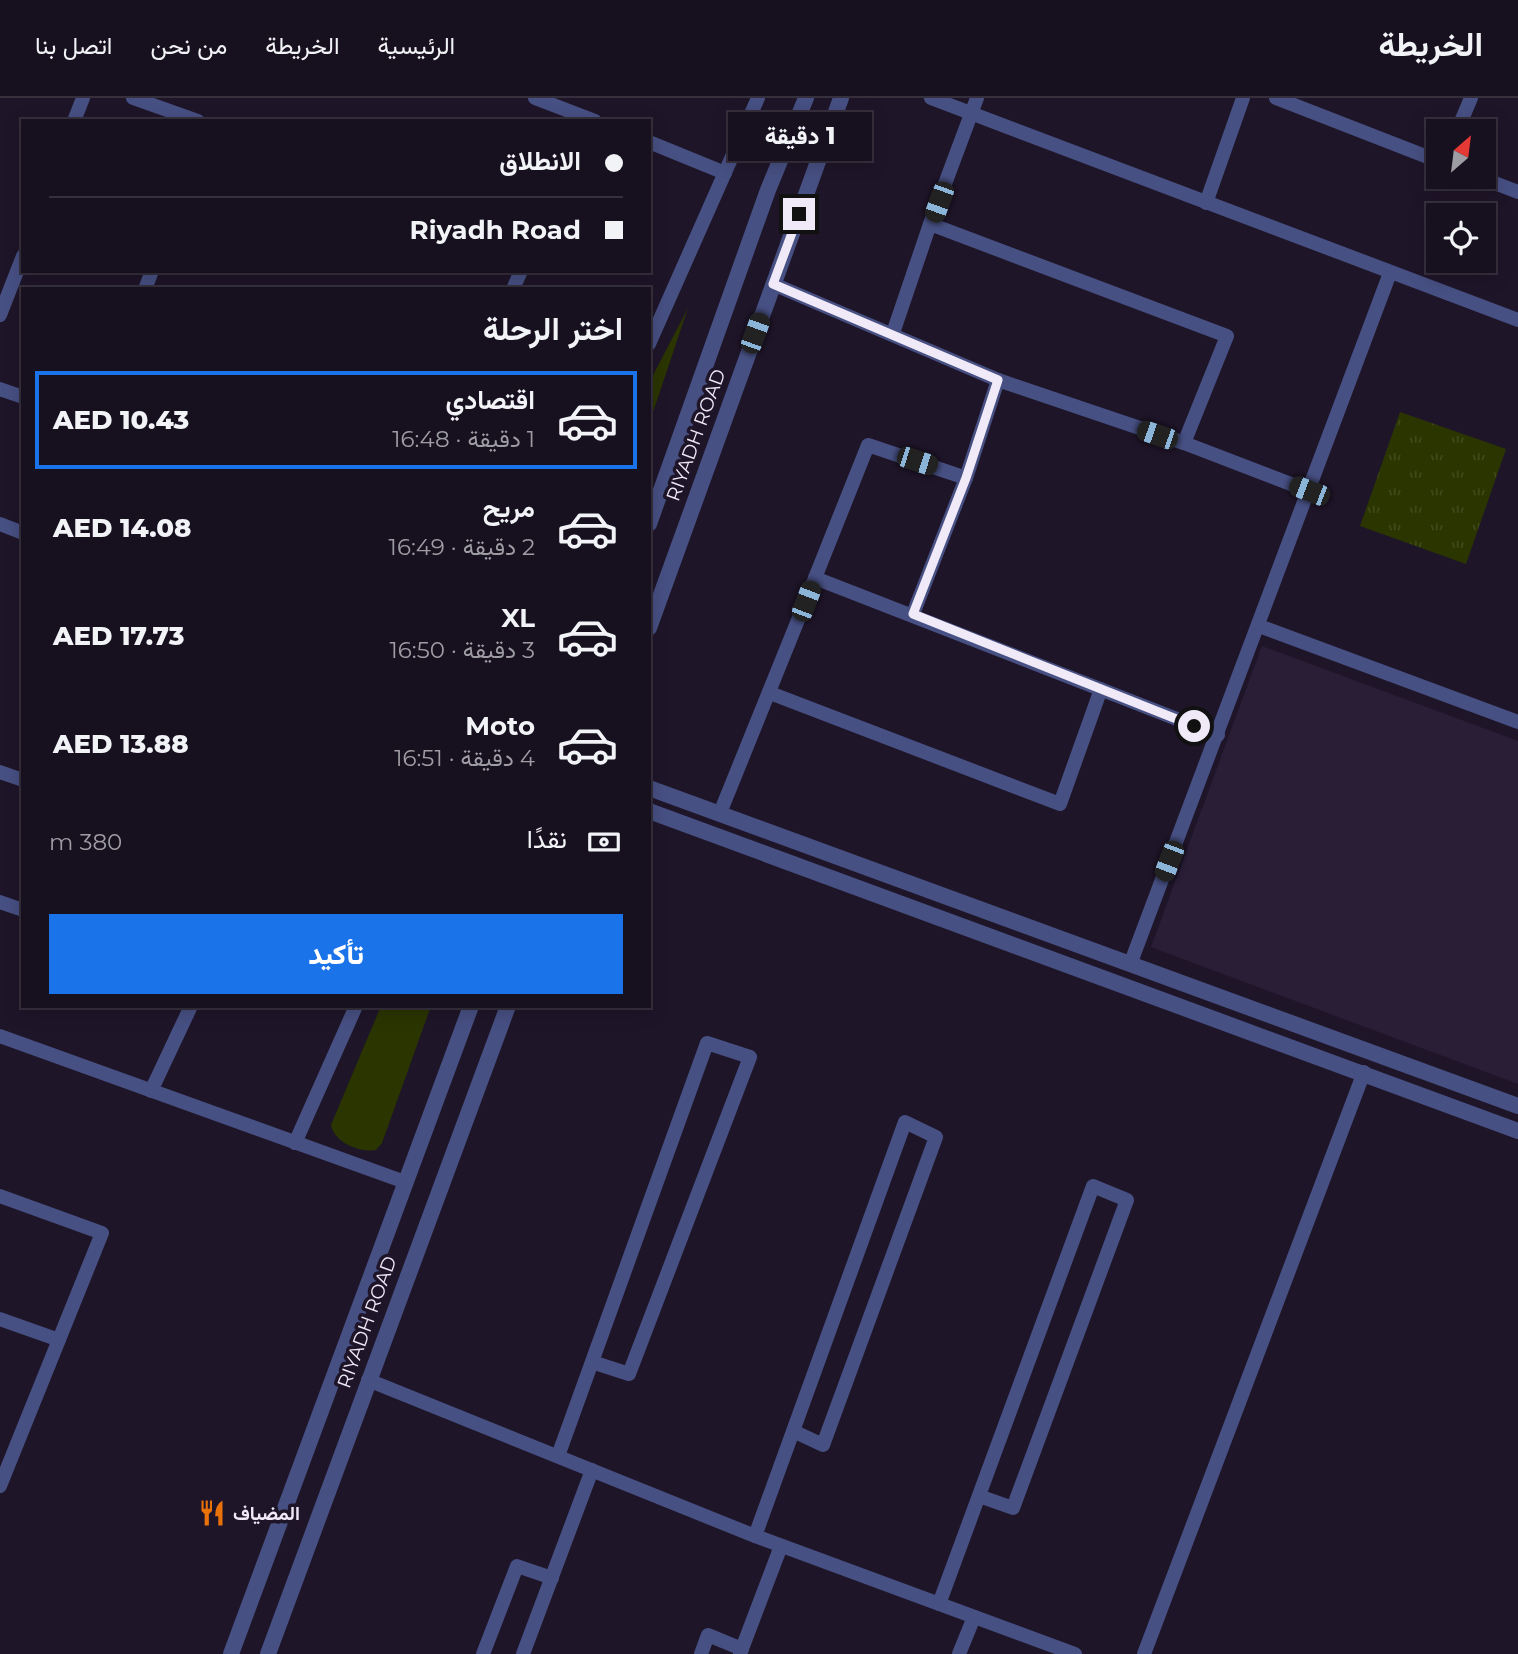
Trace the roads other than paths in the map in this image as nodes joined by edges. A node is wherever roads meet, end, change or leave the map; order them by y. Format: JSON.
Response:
{"nodes":[{"id":1,"x":83,"y":98,"type":"edge"},
{"id":2,"x":133,"y":98,"type":"edge"},
{"id":3,"x":535,"y":98,"type":"edge"},
{"id":4,"x":758,"y":98,"type":"edge"},
{"id":5,"x":806,"y":98,"type":"edge"},
{"id":6,"x":841,"y":98,"type":"edge"},
{"id":7,"x":931,"y":98,"type":"edge"},
{"id":8,"x":977,"y":98,"type":"edge"},
{"id":9,"x":1243,"y":98,"type":"edge"},
{"id":10,"x":1276,"y":98,"type":"edge"},
{"id":11,"x":1471,"y":98,"type":"edge"},
{"id":12,"x":971,"y":114,"type":"junction"},
{"id":13,"x":75,"y":119,"type":"edge"},
{"id":14,"x":192,"y":119,"type":"edge"},
{"id":15,"x":588,"y":119,"type":"edge"},
{"id":16,"x":1462,"y":119,"type":"edge"},
{"id":17,"x":651,"y":143,"type":"edge"},
{"id":18,"x":1426,"y":156,"type":"edge"},
{"id":19,"x":725,"y":173,"type":"junction"},
{"id":20,"x":1496,"y":184,"type":"edge"},
{"id":21,"x":1518,"y":192,"type":"edge"},
{"id":22,"x":1206,"y":203,"type":"junction"},
{"id":23,"x":930,"y":224,"type":"junction"},
{"id":24,"x":21,"y":261,"type":"edge"},
{"id":25,"x":1390,"y":273,"type":"junction"},
{"id":26,"x":773,"y":284,"type":"junction"},
{"id":27,"x":0,"y":315,"type":"edge"},
{"id":28,"x":1518,"y":320,"type":"edge"},
{"id":29,"x":893,"y":333,"type":"junction"},
{"id":30,"x":651,"y":340,"type":"edge"},
{"id":31,"x":998,"y":380,"type":"junction"},
{"id":32,"x":0,"y":389,"type":"edge"},
{"id":33,"x":21,"y":396,"type":"edge"},
{"id":34,"x":1184,"y":443,"type":"junction"},
{"id":35,"x":966,"y":478,"type":"junction"},
{"id":36,"x":1309,"y":491,"type":"junction"},
{"id":37,"x":651,"y":518,"type":"edge"},
{"id":38,"x":0,"y":524,"type":"edge"},
{"id":39,"x":21,"y":532,"type":"edge"},
{"id":40,"x":815,"y":578,"type":"junction"},
{"id":41,"x":913,"y":614,"type":"junction"},
{"id":42,"x":651,"y":622,"type":"edge"},
{"id":43,"x":1259,"y":626,"type":"junction"},
{"id":44,"x":1101,"y":689,"type":"junction"},
{"id":45,"x":770,"y":693,"type":"junction"},
{"id":46,"x":1518,"y":722,"type":"edge"},
{"id":47,"x":1218,"y":735,"type":"junction"},
{"id":48,"x":0,"y":772,"type":"edge"},
{"id":49,"x":21,"y":779,"type":"edge"},
{"id":50,"x":651,"y":789,"type":"edge"},
{"id":51,"x":651,"y":812,"type":"edge"},
{"id":52,"x":720,"y":813,"type":"junction"},
{"id":53,"x":0,"y":902,"type":"edge"},
{"id":54,"x":21,"y":909,"type":"edge"},
{"id":55,"x":1131,"y":962,"type":"junction"},
{"id":56,"x":190,"y":1008,"type":"edge"},
{"id":57,"x":355,"y":1008,"type":"edge"},
{"id":58,"x":470,"y":1008,"type":"edge"},
{"id":59,"x":507,"y":1008,"type":"edge"},
{"id":60,"x":0,"y":1036,"type":"edge"},
{"id":61,"x":1364,"y":1072,"type":"junction"},
{"id":62,"x":151,"y":1091,"type":"junction"},
{"id":63,"x":1518,"y":1106,"type":"edge"},
{"id":64,"x":1518,"y":1131,"type":"edge"},
{"id":65,"x":295,"y":1143,"type":"junction"},
{"id":66,"x":405,"y":1182,"type":"junction"},
{"id":67,"x":0,"y":1196,"type":"edge"},
{"id":68,"x":0,"y":1319,"type":"edge"},
{"id":69,"x":59,"y":1340,"type":"junction"},
{"id":70,"x":592,"y":1362,"type":"junction"},
{"id":71,"x":368,"y":1380,"type":"junction"},
{"id":72,"x":793,"y":1432,"type":"junction"},
{"id":73,"x":558,"y":1457,"type":"junction"},
{"id":74,"x":5,"y":1458,"type":"edge"},
{"id":75,"x":592,"y":1469,"type":"junction"},
{"id":76,"x":0,"y":1486,"type":"edge"},
{"id":77,"x":979,"y":1496,"type":"junction"},
{"id":78,"x":755,"y":1536,"type":"junction"},
{"id":79,"x":780,"y":1546,"type":"junction"},
{"id":80,"x":552,"y":1578,"type":"junction"},
{"id":81,"x":939,"y":1604,"type":"junction"},
{"id":82,"x":974,"y":1617,"type":"junction"},
{"id":83,"x":741,"y":1651,"type":"edge"},
{"id":84,"x":231,"y":1654,"type":"edge"},
{"id":85,"x":268,"y":1654,"type":"edge"},
{"id":86,"x":483,"y":1654,"type":"edge"},
{"id":87,"x":523,"y":1654,"type":"edge"},
{"id":88,"x":701,"y":1654,"type":"edge"},
{"id":89,"x":959,"y":1654,"type":"edge"},
{"id":90,"x":1075,"y":1654,"type":"edge"},
{"id":91,"x":1144,"y":1654,"type":"edge"}],
"edges":[{"from":1,"to":13,"type":"street"},
{"from":2,"to":14,"type":"street"},
{"from":3,"to":15,"type":"street"},
{"from":4,"to":19,"type":"street"},
{"from":5,"to":37,"type":"street"},
{"from":6,"to":26,"type":"street","name":"RIYADH ROAD"},
{"from":7,"to":12,"type":"street"},
{"from":8,"to":12,"type":"street"},
{"from":9,"to":22,"type":"street"},
{"from":10,"to":18,"type":"street"},
{"from":11,"to":16,"type":"street"},
{"from":12,"to":22,"type":"street"},
{"from":12,"to":23,"type":"street"},
{"from":17,"to":19,"type":"street"},
{"from":19,"to":30,"type":"street"},
{"from":20,"to":21,"type":"street"},
{"from":22,"to":25,"type":"street"},
{"from":23,"to":29,"type":"street"},
{"from":23,"to":34,"type":"street"},
{"from":24,"to":27,"type":"street"},
{"from":25,"to":28,"type":"street"},
{"from":25,"to":36,"type":"street"},
{"from":26,"to":29,"type":"street"},
{"from":26,"to":42,"type":"street","name":"RIYADH ROAD"},
{"from":29,"to":31,"type":"street"},
{"from":31,"to":34,"type":"street"},
{"from":31,"to":35,"type":"street"},
{"from":32,"to":33,"type":"street"},
{"from":34,"to":36,"type":"street"},
{"from":35,"to":40,"type":"street"},
{"from":35,"to":41,"type":"street"},
{"from":36,"to":43,"type":"street"},
{"from":38,"to":39,"type":"street"},
{"from":40,"to":41,"type":"street"},
{"from":40,"to":45,"type":"street"},
{"from":41,"to":44,"type":"street"},
{"from":43,"to":46,"type":"street"},
{"from":43,"to":47,"type":"street"},
{"from":44,"to":45,"type":"street"},
{"from":44,"to":47,"type":"street"},
{"from":45,"to":52,"type":"street"},
{"from":47,"to":55,"type":"street"},
{"from":48,"to":49,"type":"street"},
{"from":50,"to":52,"type":"street"},
{"from":51,"to":61,"type":"street"},
{"from":52,"to":55,"type":"street"},
{"from":53,"to":54,"type":"street"},
{"from":55,"to":63,"type":"street"},
{"from":56,"to":62,"type":"street"},
{"from":57,"to":65,"type":"street"},
{"from":58,"to":66,"type":"street"},
{"from":59,"to":71,"type":"street","name":"RIYADH ROAD"},
{"from":60,"to":62,"type":"street"},
{"from":61,"to":64,"type":"street"},
{"from":61,"to":91,"type":"street"},
{"from":62,"to":65,"type":"street"},
{"from":65,"to":66,"type":"street"},
{"from":66,"to":84,"type":"street"},
{"from":67,"to":69,"type":"street"},
{"from":68,"to":69,"type":"street"},
{"from":69,"to":74,"type":"street"},
{"from":70,"to":70,"type":"street"},
{"from":70,"to":73,"type":"street"},
{"from":71,"to":73,"type":"street"},
{"from":71,"to":85,"type":"street","name":"RIYADH ROAD"},
{"from":72,"to":72,"type":"street"},
{"from":72,"to":78,"type":"street"},
{"from":73,"to":75,"type":"street"},
{"from":74,"to":76,"type":"street"},
{"from":75,"to":78,"type":"street"},
{"from":75,"to":80,"type":"street"},
{"from":77,"to":77,"type":"street"},
{"from":77,"to":81,"type":"street"},
{"from":78,"to":79,"type":"street"},
{"from":79,"to":81,"type":"street"},
{"from":79,"to":83,"type":"street"},
{"from":80,"to":86,"type":"street"},
{"from":80,"to":87,"type":"street"},
{"from":81,"to":82,"type":"street"},
{"from":82,"to":89,"type":"street"},
{"from":82,"to":90,"type":"street"},
{"from":83,"to":88,"type":"street"}]}
